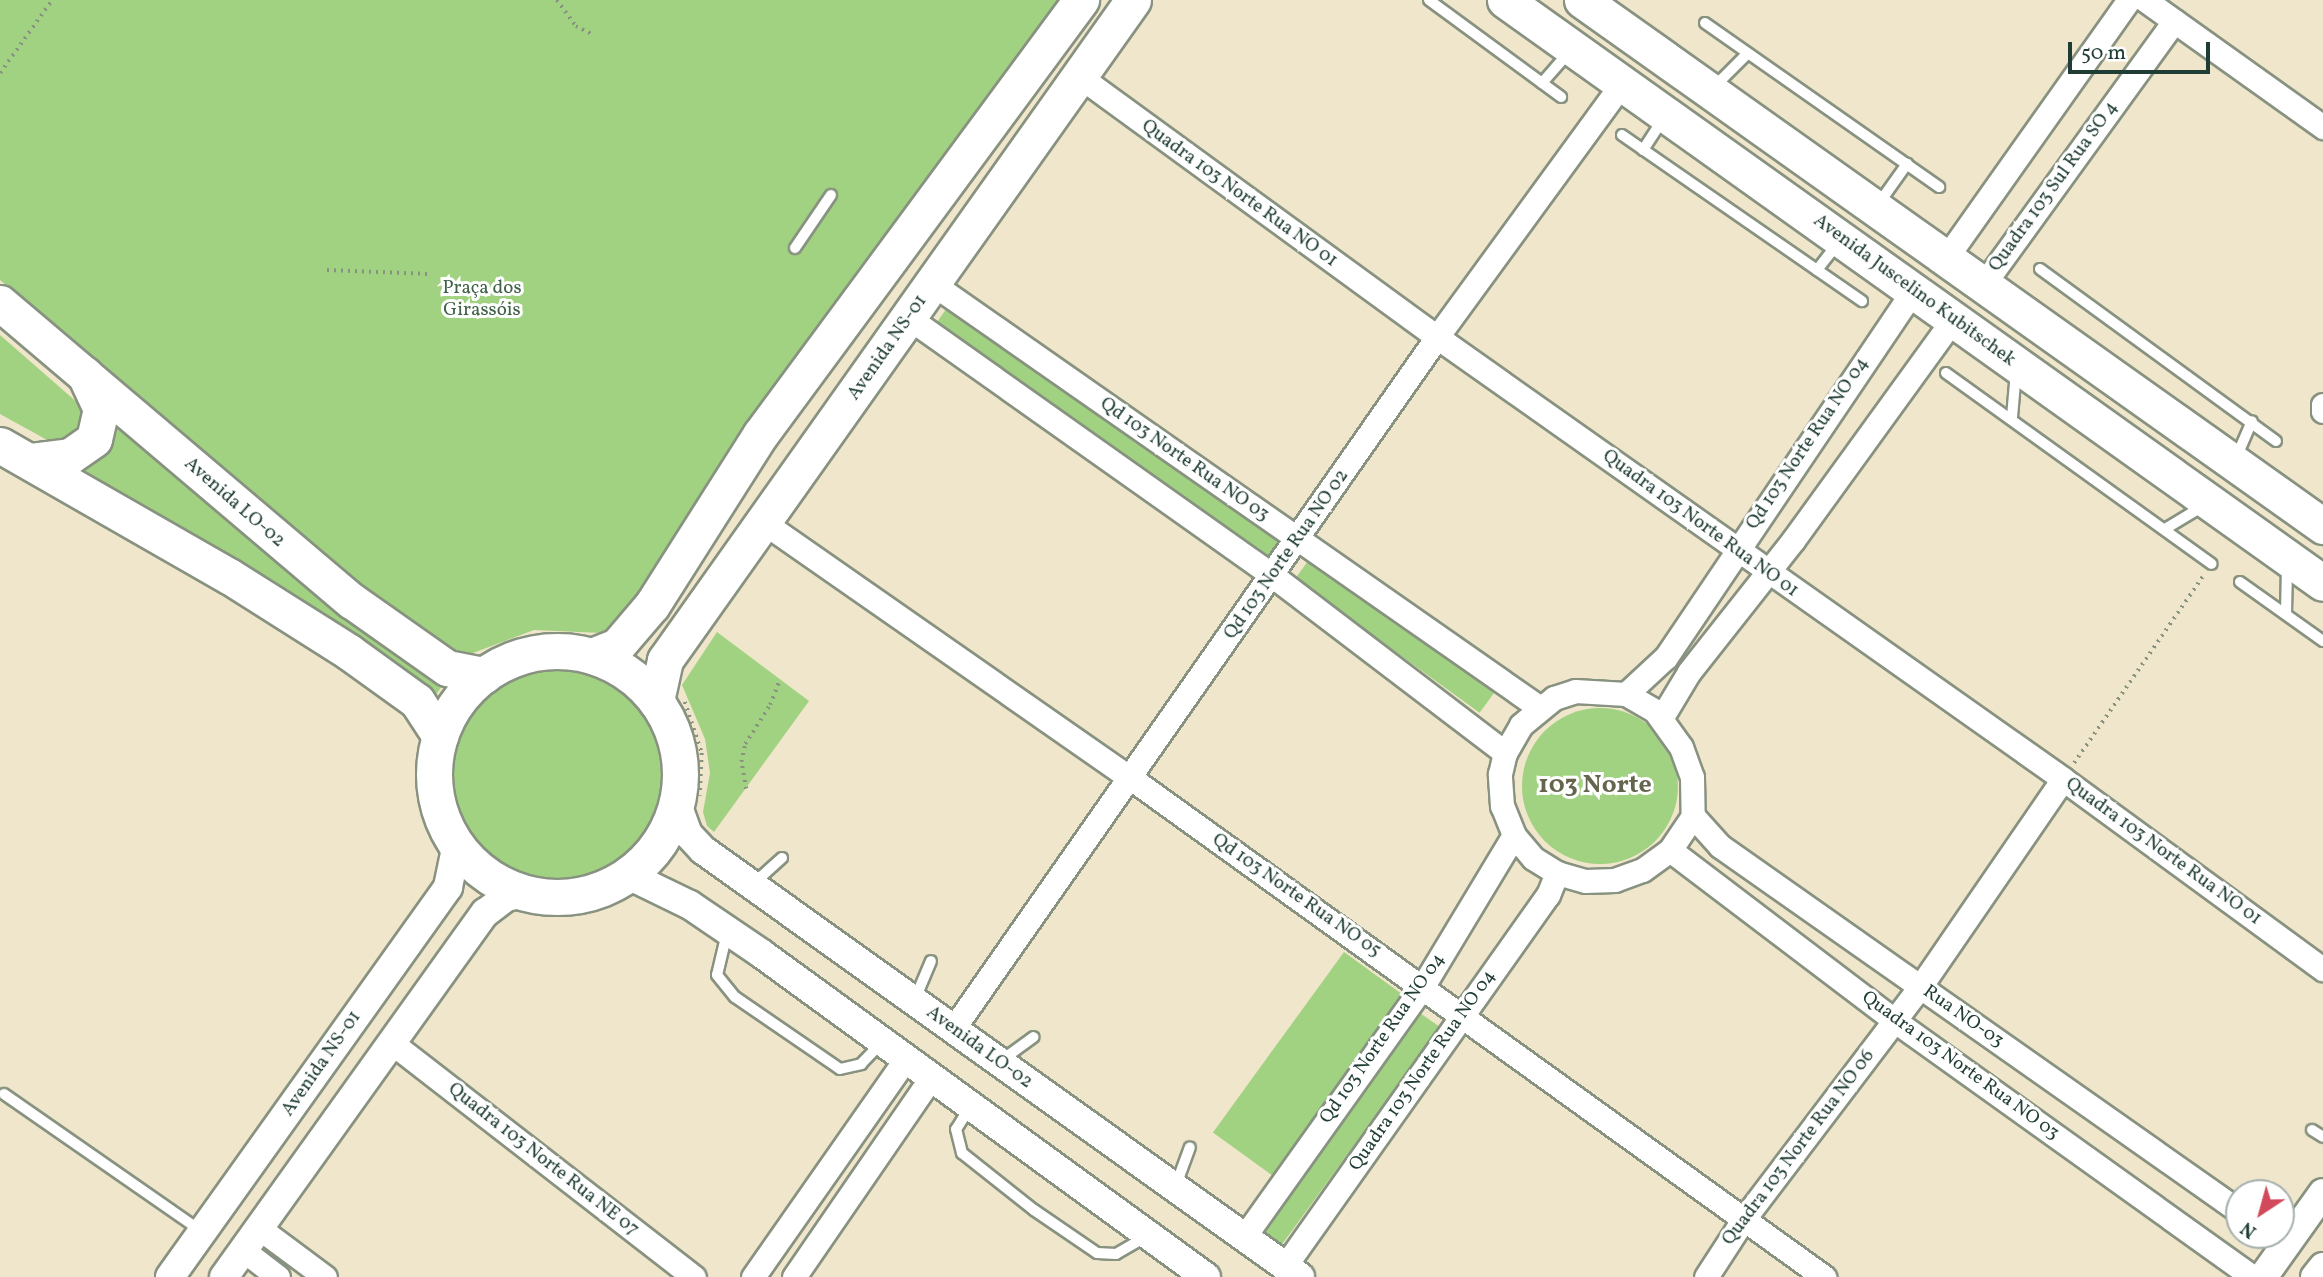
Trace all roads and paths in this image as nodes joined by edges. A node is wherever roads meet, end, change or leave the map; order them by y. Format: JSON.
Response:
{"nodes":[{"id":1,"x":52,"y":0,"type":"edge"},
{"id":2,"x":557,"y":0,"type":"edge"},
{"id":3,"x":1081,"y":0,"type":"edge"},
{"id":4,"x":1133,"y":0,"type":"edge"},
{"id":5,"x":1429,"y":0,"type":"edge"},
{"id":6,"x":1505,"y":0,"type":"edge"},
{"id":7,"x":1598,"y":5,"type":"edge"},
{"id":8,"x":2154,"y":5,"type":"edge"},
{"id":9,"x":1705,"y":23,"type":"dead end"},
{"id":10,"x":592,"y":34,"type":"dead end"},
{"id":11,"x":1572,"y":47,"type":"junction"},
{"id":12,"x":1748,"y":53,"type":"junction"},
{"id":13,"x":0,"y":73,"type":"edge"},
{"id":14,"x":1079,"y":76,"type":"junction"},
{"id":15,"x":1623,"y":82,"type":"junction"},
{"id":16,"x":1542,"y":83,"type":"junction"},
{"id":17,"x":1710,"y":92,"type":"junction"},
{"id":18,"x":1561,"y":97,"type":"dead end"},
{"id":19,"x":1666,"y":113,"type":"junction"},
{"id":20,"x":2323,"y":127,"type":"edge"},
{"id":21,"x":1622,"y":135,"type":"dead end"},
{"id":22,"x":1643,"y":150,"type":"junction"},
{"id":23,"x":1907,"y":164,"type":"junction"},
{"id":24,"x":1938,"y":187,"type":"dead end"},
{"id":25,"x":831,"y":195,"type":"dead end"},
{"id":26,"x":1875,"y":208,"type":"junction"},
{"id":27,"x":1841,"y":239,"type":"junction"},
{"id":28,"x":795,"y":248,"type":"dead end"},
{"id":29,"x":1946,"y":258,"type":"junction"},
{"id":30,"x":2039,"y":269,"type":"dead end"},
{"id":31,"x":327,"y":270,"type":"dead end"},
{"id":32,"x":1817,"y":271,"type":"junction"},
{"id":33,"x":430,"y":274,"type":"dead end"},
{"id":34,"x":933,"y":284,"type":"junction"},
{"id":35,"x":1983,"y":285,"type":"junction"},
{"id":36,"x":1913,"y":291,"type":"junction"},
{"id":37,"x":1861,"y":301,"type":"dead end"},
{"id":38,"x":0,"y":303,"type":"edge"},
{"id":39,"x":909,"y":318,"type":"junction"},
{"id":40,"x":1953,"y":319,"type":"junction"},
{"id":41,"x":1437,"y":337,"type":"junction"},
{"id":42,"x":2017,"y":365,"type":"junction"},
{"id":43,"x":1946,"y":373,"type":"dead end"},
{"id":44,"x":85,"y":374,"type":"junction"},
{"id":45,"x":2323,"y":405,"type":"edge"},
{"id":46,"x":2323,"y":411,"type":"edge"},
{"id":47,"x":2012,"y":416,"type":"junction"},
{"id":48,"x":2252,"y":421,"type":"junction"},
{"id":49,"x":2276,"y":441,"type":"dead end"},
{"id":50,"x":15,"y":453,"type":"edge"},
{"id":51,"x":2234,"y":464,"type":"junction"},
{"id":52,"x":2207,"y":504,"type":"junction"},
{"id":53,"x":763,"y":522,"type":"junction"},
{"id":54,"x":2323,"y":526,"type":"edge"},
{"id":55,"x":2165,"y":529,"type":"junction"},
{"id":56,"x":1299,"y":541,"type":"junction"},
{"id":57,"x":1736,"y":550,"type":"junction"},
{"id":58,"x":2287,"y":557,"type":"junction"},
{"id":59,"x":2212,"y":564,"type":"joint"},
{"id":60,"x":1767,"y":572,"type":"junction"},
{"id":61,"x":1273,"y":576,"type":"junction"},
{"id":62,"x":2240,"y":582,"type":"dead end"},
{"id":63,"x":2323,"y":583,"type":"edge"},
{"id":64,"x":2286,"y":614,"type":"junction"},
{"id":65,"x":2323,"y":641,"type":"edge"},
{"id":66,"x":592,"y":656,"type":"junction"},
{"id":67,"x":484,"y":675,"type":"junction"},
{"id":68,"x":780,"y":679,"type":"dead end"},
{"id":69,"x":1626,"y":694,"type":"junction"},
{"id":70,"x":668,"y":697,"type":"junction"},
{"id":71,"x":1540,"y":708,"type":"junction"},
{"id":72,"x":1662,"y":717,"type":"junction"},
{"id":73,"x":440,"y":736,"type":"junction"},
{"id":74,"x":1504,"y":753,"type":"junction"},
{"id":75,"x":1132,"y":779,"type":"junction"},
{"id":76,"x":2063,"y":779,"type":"junction"},
{"id":77,"x":746,"y":789,"type":"dead end"},
{"id":78,"x":689,"y":807,"type":"junction"},
{"id":79,"x":1693,"y":816,"type":"junction"},
{"id":80,"x":1514,"y":835,"type":"junction"},
{"id":81,"x":457,"y":844,"type":"junction"},
{"id":82,"x":1670,"y":850,"type":"junction"},
{"id":83,"x":782,"y":858,"type":"dead end"},
{"id":84,"x":1557,"y":873,"type":"junction"},
{"id":85,"x":628,"y":876,"type":"junction"},
{"id":86,"x":751,"y":885,"type":"junction"},
{"id":87,"x":525,"y":892,"type":"junction"},
{"id":88,"x":728,"y":931,"type":"junction"},
{"id":89,"x":931,"y":961,"type":"dead end"},
{"id":90,"x":2323,"y":969,"type":"edge"},
{"id":91,"x":1423,"y":986,"type":"junction"},
{"id":92,"x":1920,"y":987,"type":"junction"},
{"id":93,"x":914,"y":1001,"type":"junction"},
{"id":94,"x":1463,"y":1015,"type":"junction"},
{"id":95,"x":1895,"y":1021,"type":"junction"},
{"id":96,"x":953,"y":1029,"type":"junction"},
{"id":97,"x":1034,"y":1037,"type":"dead end"},
{"id":98,"x":392,"y":1043,"type":"junction"},
{"id":99,"x":881,"y":1043,"type":"junction"},
{"id":100,"x":905,"y":1060,"type":"junction"},
{"id":101,"x":999,"y":1062,"type":"junction"},
{"id":102,"x":930,"y":1079,"type":"junction"},
{"id":103,"x":4,"y":1094,"type":"dead end"},
{"id":104,"x":970,"y":1107,"type":"junction"},
{"id":105,"x":2312,"y":1130,"type":"dead end"},
{"id":106,"x":2323,"y":1137,"type":"edge"},
{"id":107,"x":1190,"y":1147,"type":"dead end"},
{"id":108,"x":1175,"y":1188,"type":"junction"},
{"id":109,"x":2323,"y":1193,"type":"edge"},
{"id":110,"x":2225,"y":1201,"type":"edge"},
{"id":111,"x":1743,"y":1220,"type":"junction"},
{"id":112,"x":2295,"y":1222,"type":"edge"},
{"id":113,"x":203,"y":1232,"type":"junction"},
{"id":114,"x":1148,"y":1235,"type":"junction"},
{"id":115,"x":1244,"y":1237,"type":"junction"},
{"id":116,"x":251,"y":1239,"type":"junction"},
{"id":117,"x":2275,"y":1249,"type":"edge"},
{"id":118,"x":2323,"y":1267,"type":"edge"},
{"id":119,"x":1292,"y":1272,"type":"edge"},
{"id":120,"x":170,"y":1277,"type":"edge"},
{"id":121,"x":224,"y":1277,"type":"edge"},
{"id":122,"x":278,"y":1277,"type":"edge"},
{"id":123,"x":325,"y":1277,"type":"edge"},
{"id":124,"x":694,"y":1277,"type":"edge"},
{"id":125,"x":753,"y":1277,"type":"edge"},
{"id":126,"x":794,"y":1277,"type":"edge"},
{"id":127,"x":1206,"y":1277,"type":"edge"},
{"id":128,"x":1706,"y":1277,"type":"edge"},
{"id":129,"x":1824,"y":1277,"type":"edge"},
{"id":130,"x":2253,"y":1277,"type":"edge"},
{"id":131,"x":2263,"y":1277,"type":"edge"},
{"id":132,"x":2315,"y":1277,"type":"edge"}],
"edges":[{"from":1,"to":13,"type":"path"},
{"from":2,"to":10,"type":"path"},
{"from":3,"to":66,"type":"main road"},
{"from":4,"to":14,"type":"main road","name":"Avenida NS-01"},
{"from":5,"to":16,"type":"lane"},
{"from":6,"to":11,"type":"main road","name":"Avenida Juscelino Kubitschek"},
{"from":7,"to":17,"type":"main road"},
{"from":8,"to":20,"type":"street"},
{"from":8,"to":29,"type":"street"},
{"from":8,"to":35,"type":"street","name":"Quadra 103 Sul Rua SO 4"},
{"from":9,"to":12,"type":"lane"},
{"from":11,"to":15,"type":"main road","name":"Avenida Juscelino Kubitschek"},
{"from":11,"to":16,"type":"lane"},
{"from":12,"to":17,"type":"lane"},
{"from":12,"to":23,"type":"lane"},
{"from":14,"to":34,"type":"main road","name":"Avenida NS-01"},
{"from":14,"to":41,"type":"street","name":"Quadra 103 Norte Rua NO 01"},
{"from":15,"to":19,"type":"main road","name":"Avenida Juscelino Kubitschek"},
{"from":15,"to":41,"type":"street","name":"Qd 103 Norte Rua NO 02"},
{"from":16,"to":18,"type":"lane"},
{"from":17,"to":26,"type":"main road"},
{"from":19,"to":22,"type":"lane"},
{"from":19,"to":27,"type":"main road","name":"Avenida Juscelino Kubitschek"},
{"from":21,"to":22,"type":"lane"},
{"from":22,"to":32,"type":"lane"},
{"from":23,"to":24,"type":"lane"},
{"from":23,"to":26,"type":"lane"},
{"from":25,"to":28,"type":"lane"},
{"from":26,"to":29,"type":"main road"},
{"from":27,"to":32,"type":"lane"},
{"from":27,"to":36,"type":"main road","name":"Avenida Juscelino Kubitschek"},
{"from":29,"to":35,"type":"main road"},
{"from":30,"to":48,"type":"lane"},
{"from":31,"to":33,"type":"path"},
{"from":32,"to":37,"type":"lane"},
{"from":34,"to":39,"type":"main road","name":"Avenida NS-01"},
{"from":34,"to":56,"type":"street","name":"Qd 103 Norte Rua NO 03"},
{"from":35,"to":51,"type":"main road"},
{"from":36,"to":40,"type":"main road","name":"Avenida Juscelino Kubitschek"},
{"from":36,"to":57,"type":"street","name":"Qd 103 Norte Rua NO 04"},
{"from":38,"to":44,"type":"main road","name":"Avenida LO-02"},
{"from":39,"to":53,"type":"main road","name":"Avenida NS-01"},
{"from":39,"to":61,"type":"street"},
{"from":40,"to":42,"type":"main road","name":"Avenida Juscelino Kubitschek"},
{"from":40,"to":60,"type":"street","name":"Qd 103 Norte Rua NO 04"},
{"from":41,"to":56,"type":"street","name":"Qd 103 Norte Rua NO 02"},
{"from":41,"to":57,"type":"street","name":"Quadra 103 Norte Rua NO 01"},
{"from":42,"to":47,"type":"lane"},
{"from":42,"to":52,"type":"main road","name":"Avenida Juscelino Kubitschek"},
{"from":43,"to":47,"type":"lane"},
{"from":44,"to":50,"type":"main road"},
{"from":44,"to":67,"type":"main road","name":"Avenida LO-02"},
{"from":45,"to":46,"type":"street"},
{"from":47,"to":55,"type":"lane"},
{"from":48,"to":49,"type":"lane"},
{"from":48,"to":51,"type":"lane"},
{"from":50,"to":73,"type":"main road"},
{"from":51,"to":54,"type":"main road"},
{"from":52,"to":55,"type":"lane"},
{"from":52,"to":58,"type":"main road","name":"Avenida Juscelino Kubitschek"},
{"from":53,"to":70,"type":"main road","name":"Avenida NS-01"},
{"from":53,"to":75,"type":"street","name":"Qd 103 Norte Rua NO 05"},
{"from":55,"to":59,"type":"lane"},
{"from":56,"to":61,"type":"street","name":"Qd 103 Norte Rua NO 02"},
{"from":56,"to":71,"type":"street","name":"Qd 103 Norte Rua NO 03"},
{"from":57,"to":60,"type":"street","name":"Quadra 103 Norte Rua NO 01"},
{"from":57,"to":69,"type":"street","name":"Qd 103 Norte Rua NO 04"},
{"from":58,"to":63,"type":"main road","name":"Avenida Juscelino Kubitschek"},
{"from":58,"to":64,"type":"lane"},
{"from":59,"to":76,"type":"path"},
{"from":60,"to":72,"type":"street","name":"Qd 103 Norte Rua NO 04"},
{"from":60,"to":76,"type":"street","name":"Quadra 103 Norte Rua NO 01"},
{"from":61,"to":74,"type":"street"},
{"from":61,"to":75,"type":"street","name":"Qd 103 Norte Rua NO 02"},
{"from":62,"to":64,"type":"lane"},
{"from":64,"to":65,"type":"lane"},
{"from":66,"to":67,"type":"main road"},
{"from":66,"to":70,"type":"main road"},
{"from":67,"to":73,"type":"main road"},
{"from":68,"to":77,"type":"path"},
{"from":69,"to":71,"type":"street"},
{"from":69,"to":72,"type":"street"},
{"from":70,"to":78,"type":"main road"},
{"from":70,"to":78,"type":"path"},
{"from":71,"to":74,"type":"street"},
{"from":72,"to":79,"type":"street"},
{"from":73,"to":81,"type":"main road"},
{"from":74,"to":80,"type":"street"},
{"from":75,"to":91,"type":"street","name":"Qd 103 Norte Rua NO 05"},
{"from":75,"to":96,"type":"street","name":"Qd 103 Norte Rua NO 02"},
{"from":76,"to":90,"type":"street","name":"Quadra 103 Norte Rua NO 01"},
{"from":76,"to":92,"type":"street","name":"Quadra 103 Norte Rua NO 06"},
{"from":78,"to":85,"type":"main road"},
{"from":78,"to":86,"type":"street","name":"Avenida LO-02"},
{"from":79,"to":82,"type":"street"},
{"from":79,"to":92,"type":"street","name":"Rua NO-03"},
{"from":80,"to":84,"type":"street"},
{"from":80,"to":91,"type":"street","name":"Qd 103 Norte Rua NO 04"},
{"from":81,"to":87,"type":"main road"},
{"from":81,"to":113,"type":"street","name":"Avenida NS-01"},
{"from":82,"to":84,"type":"street"},
{"from":82,"to":95,"type":"street","name":"Quadra 103 Norte Rua NO 03"},
{"from":83,"to":86,"type":"lane"},
{"from":84,"to":94,"type":"street","name":"Quadra 103 Norte Rua NO 04"},
{"from":85,"to":87,"type":"main road"},
{"from":85,"to":88,"type":"street"},
{"from":86,"to":93,"type":"street","name":"Avenida LO-02"},
{"from":87,"to":98,"type":"street"},
{"from":88,"to":99,"type":"street"},
{"from":88,"to":99,"type":"lane"},
{"from":89,"to":93,"type":"lane"},
{"from":91,"to":94,"type":"street","name":"Qd 103 Norte Rua NO 05"},
{"from":91,"to":115,"type":"street","name":"Qd 103 Norte Rua NO 04"},
{"from":92,"to":95,"type":"street","name":"Quadra 103 Norte Rua NO 06"},
{"from":92,"to":110,"type":"street","name":"Rua NO-03"},
{"from":93,"to":96,"type":"street","name":"Avenida LO-02"},
{"from":94,"to":111,"type":"street","name":"Qd 103 Norte Rua NO 05"},
{"from":94,"to":119,"type":"street","name":"Quadra 103 Norte Rua NO 04"},
{"from":95,"to":111,"type":"street","name":"Quadra 103 Norte Rua NO 06"},
{"from":95,"to":130,"type":"street","name":"Quadra 103 Norte Rua NO 03"},
{"from":96,"to":101,"type":"street","name":"Avenida LO-02"},
{"from":97,"to":101,"type":"lane"},
{"from":98,"to":116,"type":"street"},
{"from":98,"to":124,"type":"street","name":"Quadra 103 Norte Rua NE 07"},
{"from":99,"to":100,"type":"street"},
{"from":100,"to":102,"type":"street"},
{"from":100,"to":125,"type":"street"},
{"from":101,"to":108,"type":"street","name":"Avenida LO-02"},
{"from":102,"to":104,"type":"street"},
{"from":102,"to":126,"type":"street"},
{"from":103,"to":113,"type":"lane"},
{"from":104,"to":114,"type":"street"},
{"from":104,"to":114,"type":"lane"},
{"from":105,"to":106,"type":"lane"},
{"from":107,"to":108,"type":"lane"},
{"from":108,"to":115,"type":"street","name":"Avenida LO-02"},
{"from":109,"to":112,"type":"street"},
{"from":111,"to":128,"type":"street","name":"Quadra 103 Norte Rua NO 06"},
{"from":111,"to":129,"type":"street","name":"Qd 103 Norte Rua NO 05"},
{"from":113,"to":120,"type":"street","name":"Avenida NS-01"},
{"from":114,"to":127,"type":"street"},
{"from":115,"to":119,"type":"street","name":"Avenida LO-02"},
{"from":116,"to":121,"type":"street"},
{"from":116,"to":122,"type":"street"},
{"from":116,"to":123,"type":"street"},
{"from":117,"to":131,"type":"street"},
{"from":118,"to":132,"type":"street"}]}
